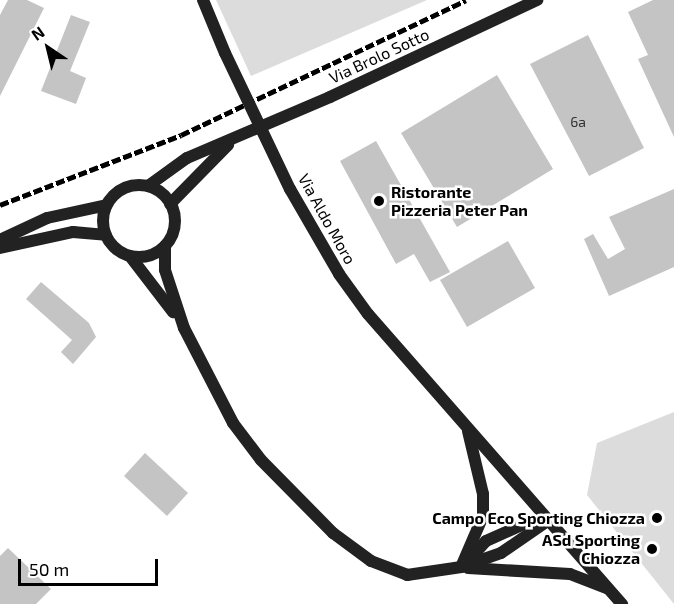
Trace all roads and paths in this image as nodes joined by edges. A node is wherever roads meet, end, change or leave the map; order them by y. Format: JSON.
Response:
{"nodes":[{"id":1,"x":202,"y":0,"type":"edge"},
{"id":2,"x":537,"y":0,"type":"edge"},
{"id":3,"x":234,"y":139,"type":"junction"},
{"id":4,"x":148,"y":186,"type":"junction"},
{"id":5,"x":170,"y":204,"type":"junction"},
{"id":6,"x":107,"y":205,"type":"junction"},
{"id":7,"x":106,"y":236,"type":"junction"},
{"id":8,"x":0,"y":240,"type":"edge"},
{"id":9,"x":165,"y":246,"type":"junction"},
{"id":10,"x":0,"y":248,"type":"edge"},
{"id":11,"x":130,"y":256,"type":"junction"},
{"id":12,"x":184,"y":328,"type":"junction"},
{"id":13,"x":466,"y":426,"type":"junction"},
{"id":14,"x":549,"y":520,"type":"junction"},
{"id":15,"x":461,"y":567,"type":"junction"},
{"id":16,"x":608,"y":588,"type":"junction"},
{"id":17,"x":622,"y":604,"type":"edge"}],
"edges":[{"from":1,"to":13,"type":"main road","name":"Via Aldo Moro","bridge":true},
{"from":2,"to":3,"type":"main road","name":"Via Brolo Sotto"},
{"from":3,"to":4,"type":"main road","name":"Via Brolo Sotto"},
{"from":3,"to":5,"type":"main road","name":"Via Brolo Sotto"},
{"from":4,"to":5,"type":"main road"},
{"from":4,"to":6,"type":"main road"},
{"from":5,"to":9,"type":"main road"},
{"from":6,"to":7,"type":"main road"},
{"from":6,"to":8,"type":"main road"},
{"from":7,"to":10,"type":"main road"},
{"from":7,"to":11,"type":"main road"},
{"from":9,"to":11,"type":"main road"},
{"from":9,"to":12,"type":"main road","name":"Via Aldo Moro"},
{"from":11,"to":12,"type":"main road","name":"Via Aldo Moro"},
{"from":12,"to":15,"type":"main road","name":"Via Aldo Moro"},
{"from":13,"to":14,"type":"main road","name":"Via Aldo Moro"},
{"from":13,"to":15,"type":"main road","name":"Via Aldo Moro"},
{"from":14,"to":15,"type":"main road"},
{"from":14,"to":16,"type":"main road","name":"Via Aldo Moro"},
{"from":15,"to":16,"type":"main road","name":"Via Aldo Moro"},
{"from":16,"to":17,"type":"main road","name":"Via Aldo Moro"}]}
